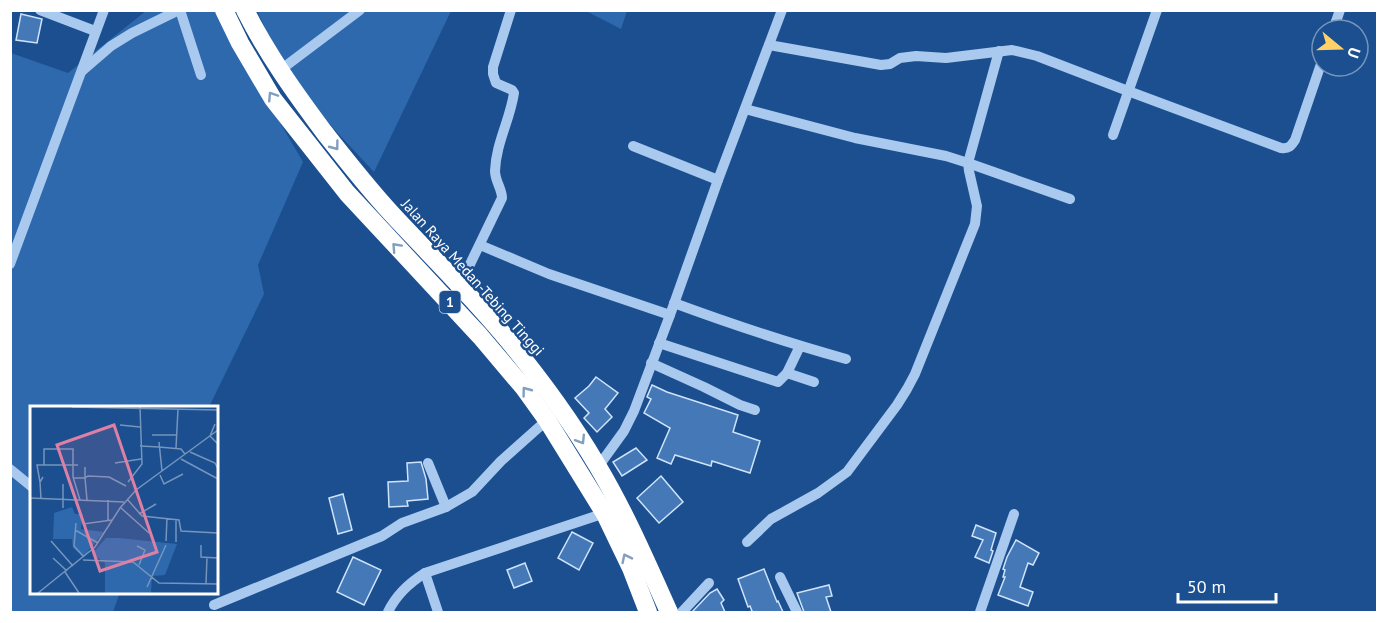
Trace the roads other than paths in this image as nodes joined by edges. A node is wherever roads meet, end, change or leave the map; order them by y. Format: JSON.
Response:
{"nodes":[{"id":1,"x":40,"y":10,"type":"edge"},
{"id":2,"x":104,"y":10,"type":"edge"},
{"id":3,"x":179,"y":10,"type":"edge"},
{"id":4,"x":224,"y":10,"type":"edge"},
{"id":5,"x":245,"y":10,"type":"edge"},
{"id":6,"x":360,"y":10,"type":"edge"},
{"id":7,"x":511,"y":10,"type":"edge"},
{"id":8,"x":782,"y":10,"type":"edge"},
{"id":9,"x":1157,"y":10,"type":"edge"},
{"id":10,"x":95,"y":31,"type":"junction"},
{"id":11,"x":769,"y":45,"type":"junction"},
{"id":12,"x":999,"y":51,"type":"junction"},
{"id":13,"x":279,"y":71,"type":"junction"},
{"id":14,"x":80,"y":73,"type":"junction"},
{"id":15,"x":201,"y":75,"type":"dead end"},
{"id":16,"x":1316,"y":78,"type":"edge"},
{"id":17,"x":1128,"y":92,"type":"junction"},
{"id":18,"x":744,"y":109,"type":"junction"},
{"id":19,"x":1113,"y":135,"type":"dead end"},
{"id":20,"x":633,"y":146,"type":"dead end"},
{"id":21,"x":969,"y":163,"type":"junction"},
{"id":22,"x":718,"y":180,"type":"junction"},
{"id":23,"x":1070,"y":199,"type":"dead end"},
{"id":24,"x":480,"y":245,"type":"junction"},
{"id":25,"x":10,"y":264,"type":"edge"},
{"id":26,"x":460,"y":285,"type":"junction"},
{"id":27,"x":674,"y":303,"type":"junction"},
{"id":28,"x":670,"y":315,"type":"junction"},
{"id":29,"x":659,"y":343,"type":"junction"},
{"id":30,"x":800,"y":346,"type":"junction"},
{"id":31,"x":846,"y":358,"type":"dead end"},
{"id":32,"x":651,"y":363,"type":"junction"},
{"id":33,"x":787,"y":373,"type":"junction"},
{"id":34,"x":814,"y":382,"type":"dead end"},
{"id":35,"x":756,"y":410,"type":"dead end"},
{"id":36,"x":547,"y":420,"type":"junction"},
{"id":37,"x":428,"y":464,"type":"dead end"},
{"id":38,"x":598,"y":467,"type":"junction"},
{"id":39,"x":10,"y":469,"type":"edge"},
{"id":40,"x":30,"y":485,"type":"edge"},
{"id":41,"x":446,"y":507,"type":"junction"},
{"id":42,"x":612,"y":510,"type":"junction"},
{"id":43,"x":1014,"y":514,"type":"dead end"},
{"id":44,"x":747,"y":542,"type":"dead end"},
{"id":45,"x":425,"y":573,"type":"junction"},
{"id":46,"x":780,"y":577,"type":"dead end"},
{"id":47,"x":709,"y":583,"type":"dead end"},
{"id":48,"x":214,"y":605,"type":"dead end"},
{"id":49,"x":388,"y":612,"type":"edge"},
{"id":50,"x":438,"y":612,"type":"edge"},
{"id":51,"x":648,"y":612,"type":"edge"},
{"id":52,"x":669,"y":612,"type":"edge"},
{"id":53,"x":682,"y":612,"type":"edge"},
{"id":54,"x":797,"y":612,"type":"edge"},
{"id":55,"x":980,"y":612,"type":"edge"}],
"edges":[{"from":1,"to":10,"type":"street"},
{"from":2,"to":10,"type":"street"},
{"from":3,"to":14,"type":"street"},
{"from":3,"to":15,"type":"street"},
{"from":36,"to":4,"type":"highway","name":"Jalan Raya Medan-Tebing Tinggi","number":"1","one_way":true},
{"from":5,"to":13,"type":"highway","name":"Jalan Raya Medan-Tebing Tinggi","number":"1"},
{"from":6,"to":13,"type":"street"},
{"from":7,"to":24,"type":"street"},
{"from":8,"to":11,"type":"street"},
{"from":9,"to":17,"type":"street"},
{"from":10,"to":14,"type":"street"},
{"from":11,"to":12,"type":"street"},
{"from":11,"to":18,"type":"street"},
{"from":12,"to":17,"type":"street"},
{"from":12,"to":21,"type":"street"},
{"from":13,"to":26,"type":"highway","name":"Jalan Raya Medan-Tebing Tinggi","number":"1","one_way":true},
{"from":14,"to":25,"type":"street"},
{"from":16,"to":17,"type":"street"},
{"from":17,"to":19,"type":"street"},
{"from":18,"to":21,"type":"street"},
{"from":18,"to":22,"type":"street"},
{"from":20,"to":22,"type":"street"},
{"from":21,"to":23,"type":"street"},
{"from":21,"to":44,"type":"street"},
{"from":22,"to":27,"type":"street"},
{"from":24,"to":26,"type":"street"},
{"from":24,"to":28,"type":"street"},
{"from":26,"to":38,"type":"highway","name":"Jalan Raya Medan-Tebing Tinggi","number":"1","one_way":true},
{"from":27,"to":28,"type":"street"},
{"from":27,"to":30,"type":"street"},
{"from":28,"to":29,"type":"street"},
{"from":29,"to":32,"type":"street"},
{"from":29,"to":33,"type":"street"},
{"from":30,"to":31,"type":"street"},
{"from":30,"to":33,"type":"street"},
{"from":32,"to":35,"type":"street"},
{"from":32,"to":38,"type":"street"},
{"from":33,"to":34,"type":"street"},
{"from":36,"to":41,"type":"street"},
{"from":36,"to":42,"type":"highway","name":"Jalan Raya Medan-Tebing Tinggi","number":"1"},
{"from":37,"to":41,"type":"street"},
{"from":38,"to":42,"type":"highway","name":"Jalan Raya Medan-Tebing Tinggi","number":"1"},
{"from":39,"to":40,"type":"street"},
{"from":41,"to":48,"type":"street"},
{"from":42,"to":45,"type":"street"},
{"from":51,"to":42,"type":"highway","name":"Jalan Raya Medan-Tebing Tinggi","number":"1","one_way":true},
{"from":42,"to":52,"type":"highway","name":"Jalan Raya Medan-Tebing Tinggi","number":"1"},
{"from":43,"to":55,"type":"street"},
{"from":45,"to":49,"type":"street"},
{"from":45,"to":50,"type":"street"},
{"from":46,"to":54,"type":"street"},
{"from":47,"to":53,"type":"street"}]}
